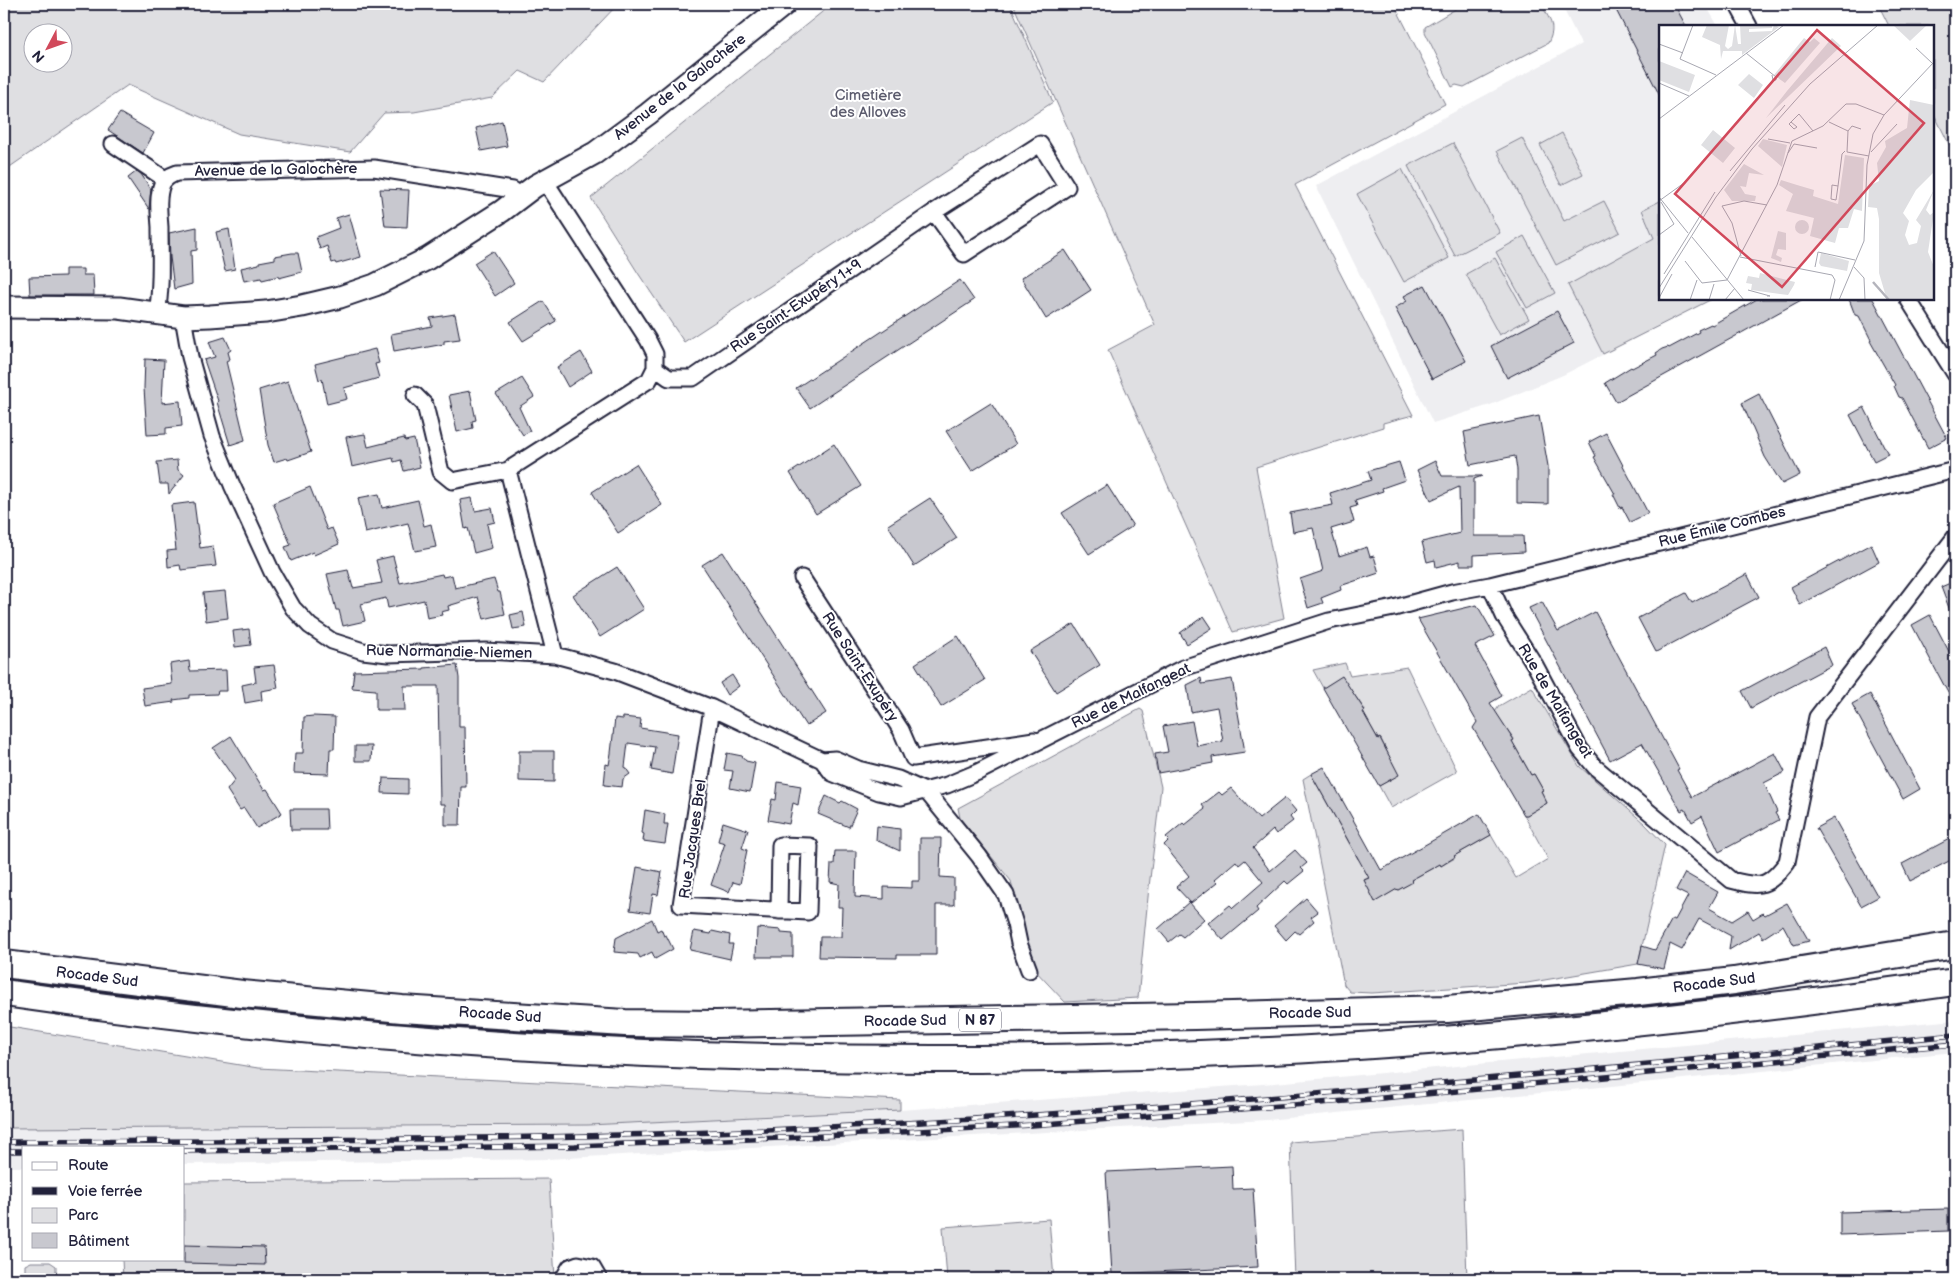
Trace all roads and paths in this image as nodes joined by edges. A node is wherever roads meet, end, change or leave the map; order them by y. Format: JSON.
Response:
{"nodes":[{"id":1,"x":785,"y":4,"type":"edge"},
{"id":2,"x":1737,"y":4,"type":"edge"},
{"id":3,"x":1748,"y":25,"type":"edge"},
{"id":4,"x":113,"y":144,"type":"dead end"},
{"id":5,"x":165,"y":179,"type":"junction"},
{"id":6,"x":545,"y":181,"type":"junction"},
{"id":7,"x":521,"y":196,"type":"junction"},
{"id":8,"x":934,"y":212,"type":"junction"},
{"id":9,"x":1909,"y":300,"type":"edge"},
{"id":10,"x":4,"y":307,"type":"edge"},
{"id":11,"x":157,"y":314,"type":"junction"},
{"id":12,"x":183,"y":317,"type":"junction"},
{"id":13,"x":655,"y":368,"type":"junction"},
{"id":14,"x":1955,"y":374,"type":"edge"},
{"id":15,"x":415,"y":394,"type":"dead end"},
{"id":16,"x":508,"y":470,"type":"junction"},
{"id":17,"x":1954,"y":474,"type":"edge"},
{"id":18,"x":1955,"y":538,"type":"edge"},
{"id":19,"x":802,"y":578,"type":"dead end"},
{"id":20,"x":1490,"y":585,"type":"junction"},
{"id":21,"x":555,"y":655,"type":"junction"},
{"id":22,"x":712,"y":708,"type":"junction"},
{"id":23,"x":1045,"y":738,"type":"junction"},
{"id":24,"x":913,"y":758,"type":"joint"},
{"id":25,"x":927,"y":792,"type":"junction"},
{"id":26,"x":779,"y":911,"type":"junction"},
{"id":27,"x":1955,"y":945,"type":"edge"},
{"id":28,"x":4,"y":964,"type":"edge"},
{"id":29,"x":1028,"y":970,"type":"dead end"},
{"id":30,"x":1955,"y":982,"type":"edge"},
{"id":31,"x":4,"y":993,"type":"edge"},
{"id":32,"x":563,"y":1279,"type":"edge"},
{"id":33,"x":599,"y":1279,"type":"edge"}],
"edges":[{"from":1,"to":6,"type":"main road","name":"Avenue de la Galochère"},
{"from":2,"to":3,"type":"street"},
{"from":4,"to":5,"type":"street"},
{"from":5,"to":7,"type":"street","name":"Avenue de la Galochère"},
{"from":5,"to":11,"type":"street"},
{"from":6,"to":7,"type":"main road","name":"Avenue de la Galochère"},
{"from":6,"to":13,"type":"street"},
{"from":7,"to":12,"type":"main road","name":"Avenue de la Galochère"},
{"from":8,"to":8,"type":"street","name":"Rue Saint-Exupéry 1+9"},
{"from":8,"to":13,"type":"street","name":"Rue Saint-Exupéry 1+9"},
{"from":9,"to":14,"type":"street"},
{"from":10,"to":11,"type":"main road","name":"Avenue de la Galochère"},
{"from":11,"to":12,"type":"main road","name":"Avenue de la Galochère"},
{"from":12,"to":21,"type":"street","name":"Rue Normandie-Niemen"},
{"from":13,"to":16,"type":"street"},
{"from":15,"to":16,"type":"street"},
{"from":16,"to":21,"type":"street"},
{"from":17,"to":20,"type":"street","name":"Rue Émile Combes"},
{"from":18,"to":20,"type":"street","name":"Rue de Malfangeat"},
{"from":19,"to":24,"type":"street","name":"Rue Saint-Exupéry"},
{"from":20,"to":23,"type":"street","name":"Rue de Malfangeat"},
{"from":21,"to":22,"type":"street","name":"Rue Normandie-Niemen"},
{"from":22,"to":25,"type":"street","name":"Rue Normandie-Niemen"},
{"from":22,"to":26,"type":"street","name":"Rue Jacques Brel"},
{"from":23,"to":24,"type":"street","name":"Rue de Malfangeat"},
{"from":23,"to":25,"type":"street","name":"Rue de Malfangeat"},
{"from":25,"to":29,"type":"street"},
{"from":26,"to":26,"type":"street","name":"Rue Jacques Brel"},
{"from":27,"to":28,"type":"highway","name":"Rocade Sud","number":"N 87"},
{"from":30,"to":31,"type":"highway","name":"Rocade Sud"},
{"from":32,"to":33,"type":"street"}]}
